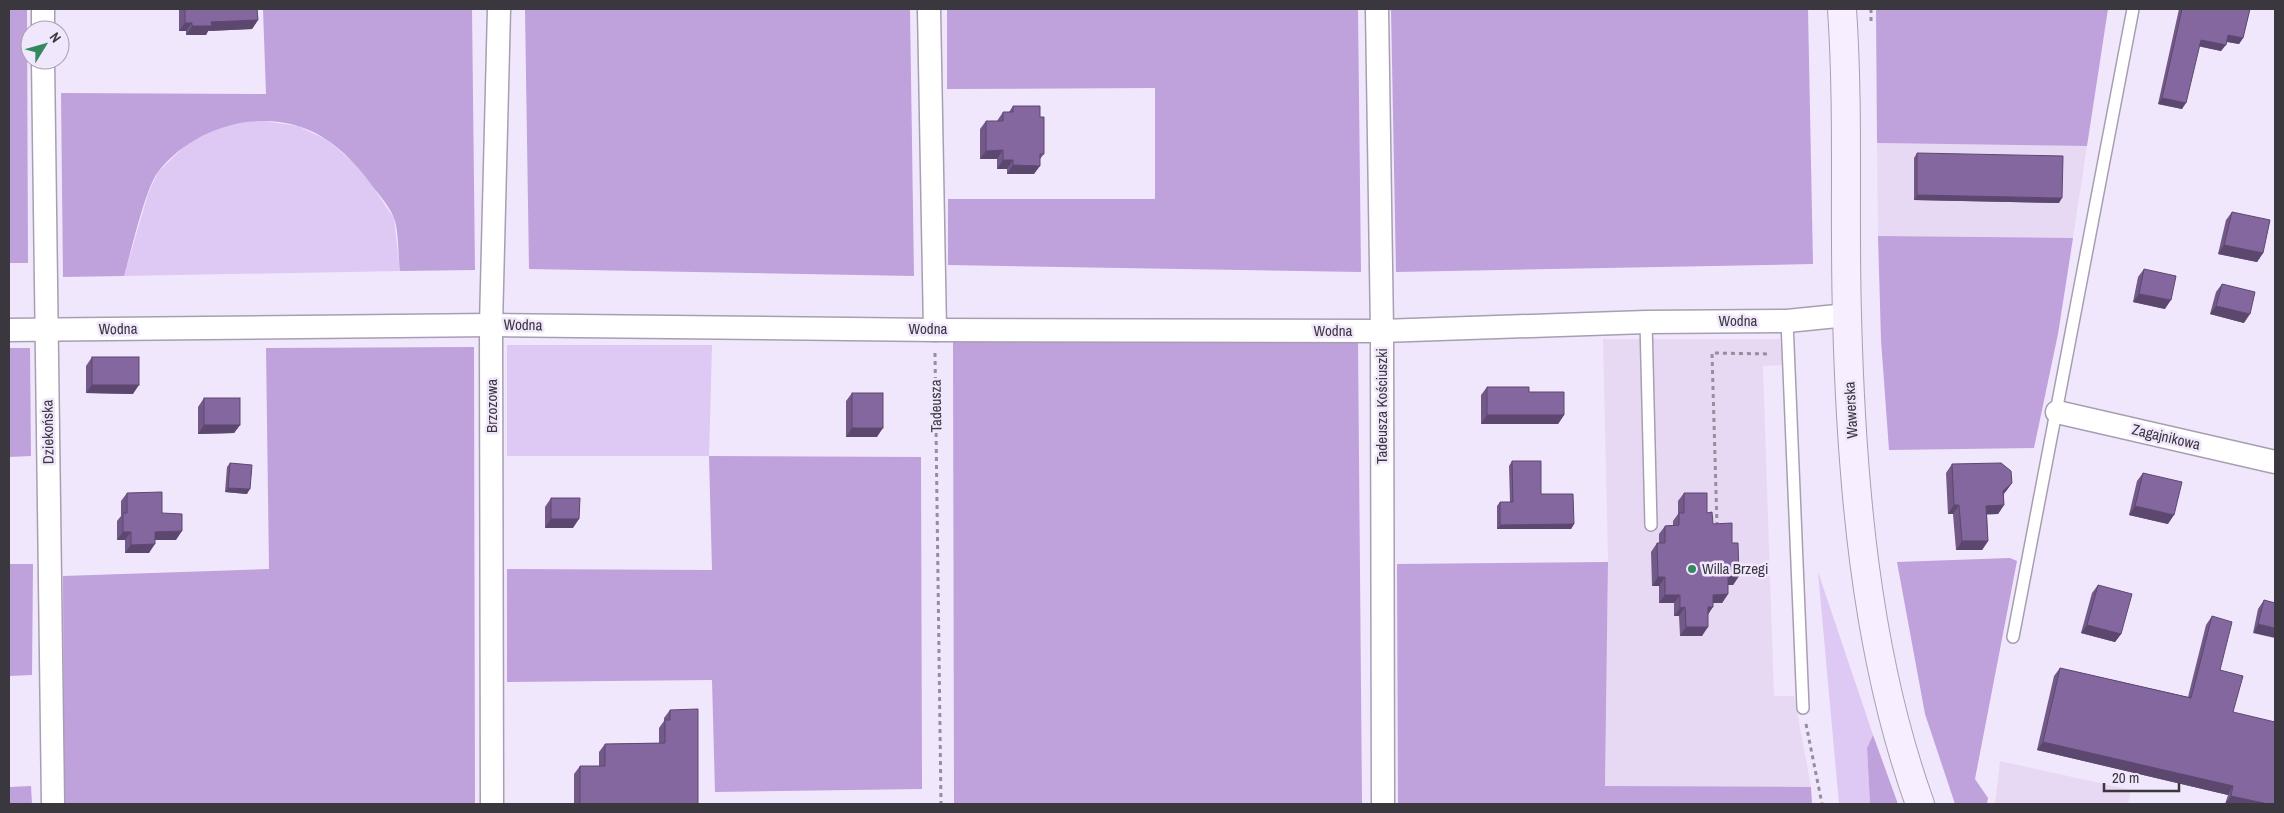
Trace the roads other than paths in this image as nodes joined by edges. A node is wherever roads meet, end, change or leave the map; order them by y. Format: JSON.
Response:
{"nodes":[{"id":1,"x":499,"y":9,"type":"edge"},
{"id":2,"x":929,"y":9,"type":"edge"},
{"id":3,"x":1377,"y":9,"type":"edge"},
{"id":4,"x":1842,"y":9,"type":"edge"},
{"id":5,"x":2133,"y":9,"type":"edge"},
{"id":6,"x":44,"y":70,"type":"edge"},
{"id":7,"x":1847,"y":315,"type":"junction"},
{"id":8,"x":1787,"y":321,"type":"junction"},
{"id":9,"x":1646,"y":322,"type":"junction"},
{"id":10,"x":491,"y":325,"type":"junction"},
{"id":11,"x":9,"y":330,"type":"edge"},
{"id":12,"x":47,"y":330,"type":"junction"},
{"id":13,"x":935,"y":330,"type":"junction"},
{"id":14,"x":1382,"y":331,"type":"junction"},
{"id":15,"x":2057,"y":412,"type":"junction"},
{"id":16,"x":2275,"y":462,"type":"edge"},
{"id":17,"x":1651,"y":525,"type":"dead end"},
{"id":18,"x":2014,"y":637,"type":"dead end"},
{"id":19,"x":1803,"y":708,"type":"road end"},
{"id":20,"x":53,"y":804,"type":"edge"},
{"id":21,"x":492,"y":804,"type":"edge"},
{"id":22,"x":1383,"y":804,"type":"edge"},
{"id":23,"x":1920,"y":804,"type":"edge"}],
"edges":[{"from":1,"to":10,"type":"street","name":"Brzozowa"},
{"from":2,"to":13,"type":"street"},
{"from":3,"to":14,"type":"street","name":"Tadeusza Kościuszki"},
{"from":4,"to":7,"type":"main road","name":"Wawerska"},
{"from":5,"to":15,"type":"lane"},
{"from":6,"to":12,"type":"street","name":"Dziekońska"},
{"from":7,"to":8,"type":"street","name":"Wodna"},
{"from":7,"to":23,"type":"main road","name":"Wawerska"},
{"from":8,"to":9,"type":"street","name":"Wodna"},
{"from":8,"to":19,"type":"lane"},
{"from":9,"to":14,"type":"street","name":"Wodna"},
{"from":9,"to":17,"type":"lane"},
{"from":10,"to":12,"type":"street","name":"Wodna"},
{"from":10,"to":13,"type":"street","name":"Wodna"},
{"from":10,"to":21,"type":"street","name":"Brzozowa"},
{"from":11,"to":12,"type":"street","name":"Wodna"},
{"from":12,"to":20,"type":"street","name":"Dziekońska"},
{"from":13,"to":14,"type":"street","name":"Wodna"},
{"from":14,"to":22,"type":"street","name":"Tadeusza Kościuszki"},
{"from":15,"to":16,"type":"street","name":"Zagajnikowa"},
{"from":15,"to":18,"type":"lane"}]}
